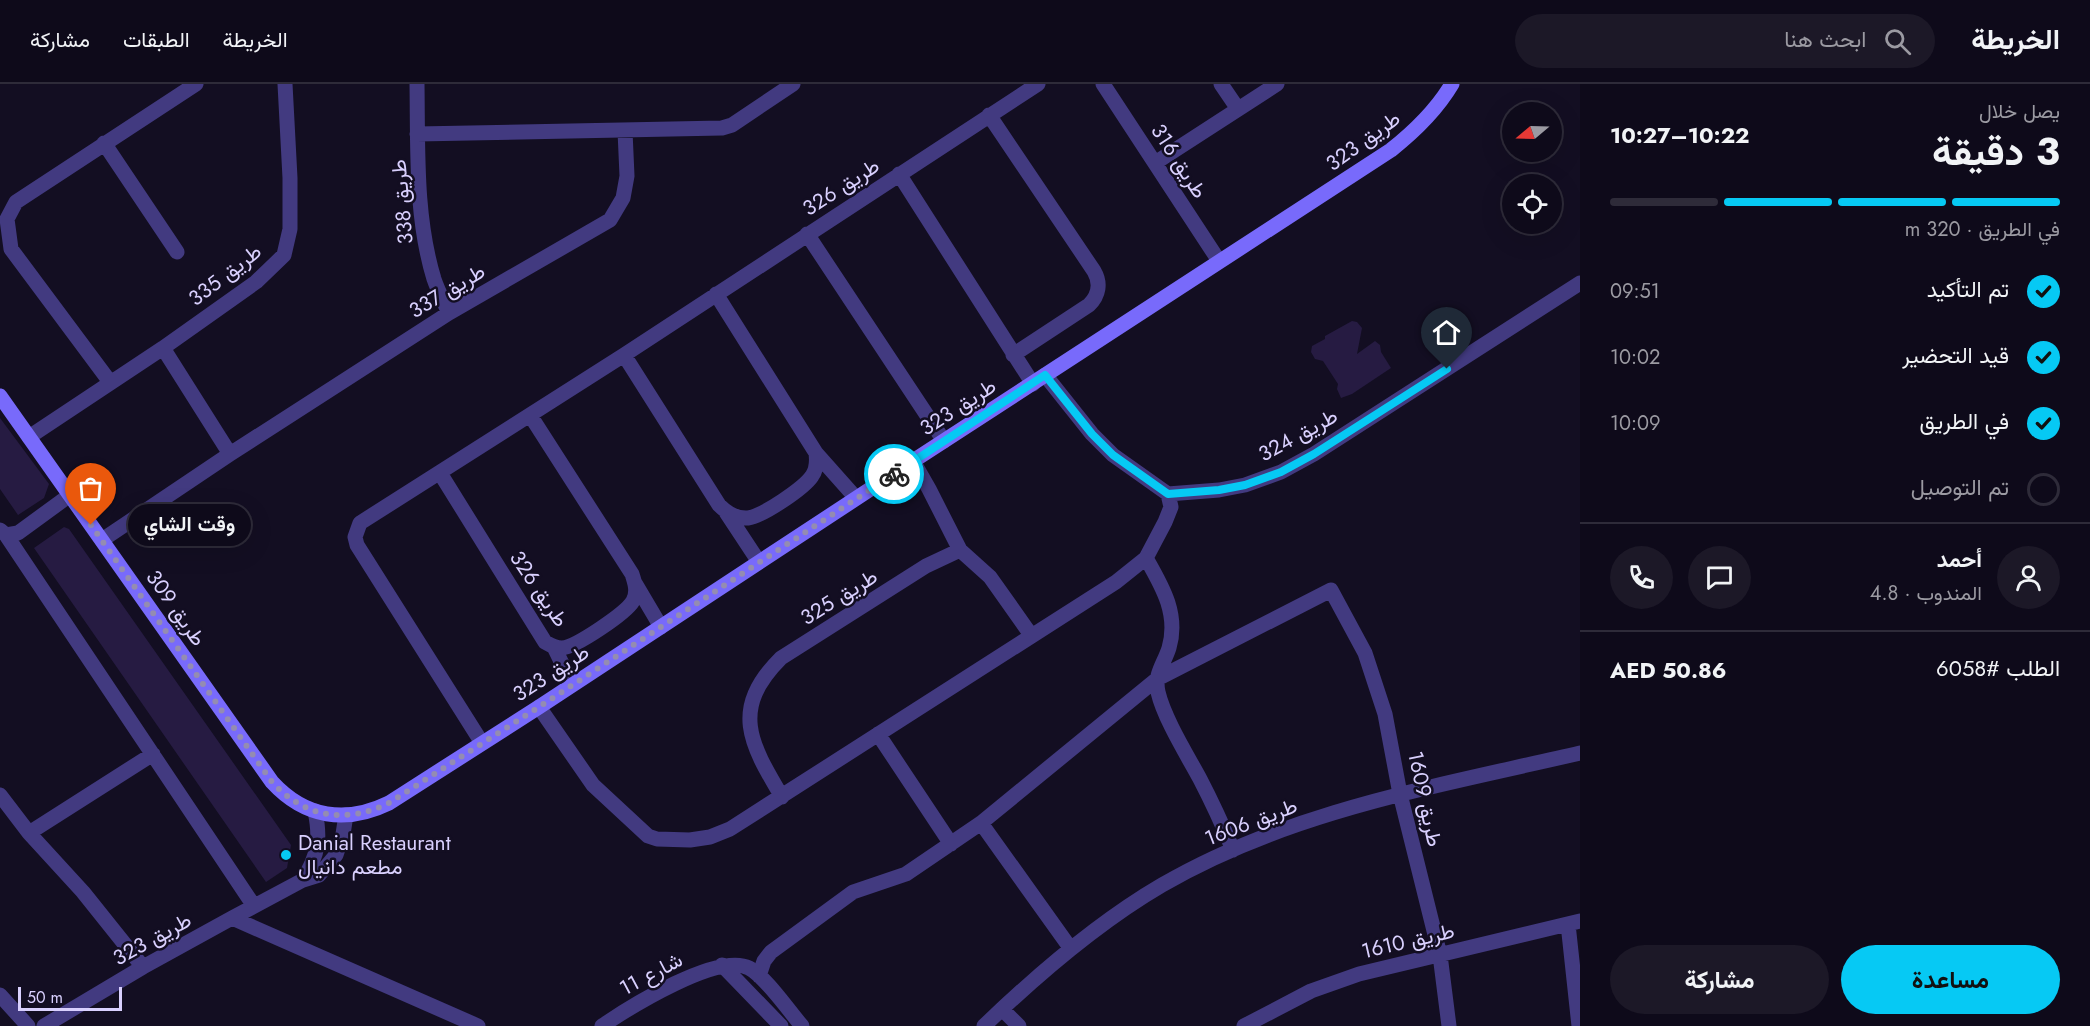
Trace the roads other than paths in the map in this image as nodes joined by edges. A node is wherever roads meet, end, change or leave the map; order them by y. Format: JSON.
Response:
{"nodes":[{"id":1,"x":196,"y":84,"type":"edge"},
{"id":2,"x":285,"y":84,"type":"edge"},
{"id":3,"x":417,"y":84,"type":"edge"},
{"id":4,"x":793,"y":84,"type":"edge"},
{"id":5,"x":1038,"y":84,"type":"edge"},
{"id":6,"x":1103,"y":84,"type":"edge"},
{"id":7,"x":1221,"y":84,"type":"edge"},
{"id":8,"x":1277,"y":84,"type":"edge"},
{"id":9,"x":1452,"y":84,"type":"edge"},
{"id":10,"x":1238,"y":109,"type":"junction"},
{"id":11,"x":988,"y":115,"type":"junction"},
{"id":12,"x":625,"y":131,"type":"junction"},
{"id":13,"x":417,"y":134,"type":"junction"},
{"id":14,"x":104,"y":143,"type":"junction"},
{"id":15,"x":1155,"y":163,"type":"junction"},
{"id":16,"x":899,"y":174,"type":"junction"},
{"id":17,"x":807,"y":234,"type":"junction"},
{"id":18,"x":177,"y":252,"type":"dead end"},
{"id":19,"x":1219,"y":261,"type":"junction"},
{"id":20,"x":1580,"y":283,"type":"edge"},
{"id":21,"x":716,"y":294,"type":"junction"},
{"id":22,"x":449,"y":313,"type":"junction"},
{"id":23,"x":163,"y":348,"type":"junction"},
{"id":24,"x":624,"y":355,"type":"junction"},
{"id":25,"x":1013,"y":355,"type":"junction"},
{"id":26,"x":1039,"y":380,"type":"junction"},
{"id":27,"x":110,"y":382,"type":"junction"},
{"id":28,"x":1,"y":396,"type":"edge"},
{"id":29,"x":530,"y":415,"type":"junction"},
{"id":30,"x":29,"y":437,"type":"junction"},
{"id":31,"x":944,"y":441,"type":"junction"},
{"id":32,"x":816,"y":453,"type":"junction"},
{"id":33,"x":230,"y":454,"type":"junction"},
{"id":34,"x":913,"y":461,"type":"junction"},
{"id":35,"x":440,"y":473,"type":"junction"},
{"id":36,"x":1168,"y":494,"type":"junction"},
{"id":37,"x":70,"y":495,"type":"junction"},
{"id":38,"x":856,"y":498,"type":"junction"},
{"id":39,"x":725,"y":511,"type":"junction"},
{"id":40,"x":3,"y":532,"type":"edge"},
{"id":41,"x":102,"y":540,"type":"junction"},
{"id":42,"x":960,"y":550,"type":"junction"},
{"id":43,"x":1146,"y":558,"type":"junction"},
{"id":44,"x":759,"y":562,"type":"junction"},
{"id":45,"x":635,"y":582,"type":"junction"},
{"id":46,"x":661,"y":627,"type":"junction"},
{"id":47,"x":1030,"y":635,"type":"junction"},
{"id":48,"x":554,"y":647,"type":"junction"},
{"id":49,"x":1157,"y":679,"type":"junction"},
{"id":50,"x":572,"y":684,"type":"junction"},
{"id":51,"x":539,"y":707,"type":"junction"},
{"id":52,"x":878,"y":734,"type":"junction"},
{"id":53,"x":482,"y":743,"type":"junction"},
{"id":54,"x":1580,"y":753,"type":"edge"},
{"id":55,"x":153,"y":754,"type":"junction"},
{"id":56,"x":272,"y":782,"type":"joint"},
{"id":57,"x":1400,"y":794,"type":"junction"},
{"id":58,"x":0,"y":795,"type":"edge"},
{"id":59,"x":782,"y":797,"type":"junction"},
{"id":60,"x":315,"y":811,"type":"junction"},
{"id":61,"x":346,"y":815,"type":"junction"},
{"id":62,"x":981,"y":823,"type":"junction"},
{"id":63,"x":29,"y":833,"type":"junction"},
{"id":64,"x":951,"y":844,"type":"junction"},
{"id":65,"x":1233,"y":850,"type":"junction"},
{"id":66,"x":303,"y":880,"type":"junction"},
{"id":67,"x":254,"y":906,"type":"junction"},
{"id":68,"x":232,"y":918,"type":"junction"},
{"id":69,"x":1574,"y":923,"type":"edge"},
{"id":70,"x":1071,"y":949,"type":"junction"},
{"id":71,"x":1440,"y":955,"type":"junction"},
{"id":72,"x":722,"y":965,"type":"junction"},
{"id":73,"x":143,"y":968,"type":"junction"},
{"id":74,"x":759,"y":976,"type":"junction"},
{"id":75,"x":0,"y":995,"type":"edge"},
{"id":76,"x":1002,"y":1009,"type":"junction"},
{"id":77,"x":1266,"y":1020,"type":"edge"},
{"id":78,"x":28,"y":1026,"type":"edge"},
{"id":79,"x":44,"y":1026,"type":"edge"},
{"id":80,"x":478,"y":1026,"type":"edge"},
{"id":81,"x":602,"y":1026,"type":"edge"},
{"id":82,"x":781,"y":1026,"type":"edge"},
{"id":83,"x":802,"y":1026,"type":"edge"},
{"id":84,"x":984,"y":1026,"type":"edge"},
{"id":85,"x":1019,"y":1026,"type":"edge"},
{"id":86,"x":1244,"y":1026,"type":"edge"},
{"id":87,"x":1449,"y":1026,"type":"edge"},
{"id":88,"x":1579,"y":1026,"type":"edge"}],
"edges":[{"from":1,"to":14,"type":"street"},
{"from":2,"to":23,"type":"street","name":"طريق 335"},
{"from":3,"to":13,"type":"street","name":"طريق 338"},
{"from":4,"to":12,"type":"street"},
{"from":5,"to":11,"type":"street","name":"طريق 326"},
{"from":6,"to":15,"type":"street","name":"طريق 316"},
{"from":7,"to":10,"type":"street"},
{"from":8,"to":10,"type":"street"},
{"from":9,"to":19,"type":"street","name":"طريق 323"},
{"from":10,"to":15,"type":"street"},
{"from":11,"to":16,"type":"street","name":"طريق 326"},
{"from":11,"to":25,"type":"street"},
{"from":12,"to":13,"type":"street"},
{"from":12,"to":22,"type":"street","name":"طريق 337"},
{"from":13,"to":22,"type":"street","name":"طريق 338"},
{"from":14,"to":18,"type":"street"},
{"from":14,"to":27,"type":"street"},
{"from":15,"to":19,"type":"street","name":"طريق 316"},
{"from":16,"to":17,"type":"street","name":"طريق 326"},
{"from":16,"to":25,"type":"street"},
{"from":17,"to":21,"type":"street","name":"طريق 326"},
{"from":17,"to":31,"type":"street"},
{"from":19,"to":26,"type":"street","name":"طريق 323"},
{"from":20,"to":36,"type":"street","name":"طريق 324"},
{"from":21,"to":24,"type":"street","name":"طريق 326"},
{"from":21,"to":32,"type":"street"},
{"from":22,"to":33,"type":"street","name":"طريق 337"},
{"from":23,"to":27,"type":"street","name":"طريق 335"},
{"from":23,"to":33,"type":"street"},
{"from":24,"to":29,"type":"street","name":"طريق 326"},
{"from":24,"to":39,"type":"street"},
{"from":25,"to":26,"type":"street"},
{"from":26,"to":31,"type":"street","name":"طريق 323"},
{"from":26,"to":36,"type":"street"},
{"from":27,"to":30,"type":"street","name":"طريق 335"},
{"from":28,"to":30,"type":"street","name":"طريق 309"},
{"from":29,"to":35,"type":"street","name":"طريق 326"},
{"from":29,"to":45,"type":"street"},
{"from":30,"to":37,"type":"street","name":"طريق 309"},
{"from":31,"to":34,"type":"street","name":"طريق 323"},
{"from":32,"to":38,"type":"street"},
{"from":32,"to":39,"type":"street"},
{"from":33,"to":41,"type":"street","name":"طريق 337"},
{"from":34,"to":38,"type":"street","name":"طريق 323"},
{"from":34,"to":42,"type":"street"},
{"from":35,"to":48,"type":"street","name":"طريق 326"},
{"from":35,"to":53,"type":"street","name":"طريق 326"},
{"from":36,"to":43,"type":"street"},
{"from":37,"to":40,"type":"street"},
{"from":37,"to":41,"type":"street","name":"طريق 309"},
{"from":38,"to":44,"type":"street","name":"طريق 323"},
{"from":39,"to":44,"type":"street"},
{"from":40,"to":55,"type":"street"},
{"from":41,"to":56,"type":"street","name":"طريق 309"},
{"from":42,"to":47,"type":"street"},
{"from":42,"to":59,"type":"street","name":"طريق 325"},
{"from":43,"to":47,"type":"street"},
{"from":43,"to":49,"type":"street"},
{"from":44,"to":46,"type":"street","name":"طريق 323"},
{"from":45,"to":46,"type":"street"},
{"from":45,"to":48,"type":"street","name":"طريق 326"},
{"from":46,"to":50,"type":"street","name":"طريق 323"},
{"from":47,"to":52,"type":"street"},
{"from":48,"to":50,"type":"street"},
{"from":49,"to":57,"type":"street","name":"طريق 1609"},
{"from":49,"to":62,"type":"street"},
{"from":49,"to":65,"type":"street"},
{"from":50,"to":51,"type":"street","name":"طريق 323"},
{"from":51,"to":53,"type":"street","name":"طريق 323"},
{"from":51,"to":59,"type":"street"},
{"from":52,"to":59,"type":"street"},
{"from":52,"to":64,"type":"street"},
{"from":53,"to":61,"type":"street","name":"طريق 323"},
{"from":54,"to":57,"type":"street","name":"طريق 1606"},
{"from":55,"to":63,"type":"street"},
{"from":55,"to":67,"type":"street"},
{"from":56,"to":60,"type":"street","name":"طريق 323"},
{"from":57,"to":65,"type":"street","name":"طريق 1606"},
{"from":57,"to":71,"type":"street","name":"طريق 1609"},
{"from":58,"to":63,"type":"street"},
{"from":60,"to":61,"type":"street","name":"طريق 323"},
{"from":60,"to":66,"type":"street"},
{"from":61,"to":66,"type":"street","name":"طريق 323"},
{"from":62,"to":64,"type":"street"},
{"from":62,"to":70,"type":"street"},
{"from":63,"to":73,"type":"street"},
{"from":64,"to":74,"type":"street"},
{"from":65,"to":70,"type":"street","name":"طريق 1606"},
{"from":66,"to":67,"type":"street","name":"طريق 323"},
{"from":67,"to":68,"type":"street","name":"طريق 323"},
{"from":68,"to":73,"type":"street","name":"طريق 323"},
{"from":68,"to":80,"type":"street"},
{"from":69,"to":71,"type":"street","name":"طريق 1610"},
{"from":69,"to":88,"type":"street","name":"طريق 1610"},
{"from":70,"to":76,"type":"street","name":"طريق 1606"},
{"from":71,"to":77,"type":"street","name":"طريق 1610"},
{"from":71,"to":87,"type":"street","name":"طريق 1609"},
{"from":72,"to":74,"type":"street"},
{"from":72,"to":81,"type":"street","name":"شارع 11"},
{"from":72,"to":82,"type":"street"},
{"from":73,"to":79,"type":"street","name":"طريق 323"},
{"from":74,"to":83,"type":"street"},
{"from":75,"to":78,"type":"street"},
{"from":76,"to":84,"type":"street","name":"طريق 1606"},
{"from":76,"to":85,"type":"street"},
{"from":77,"to":86,"type":"street","name":"طريق 1610"}]}
